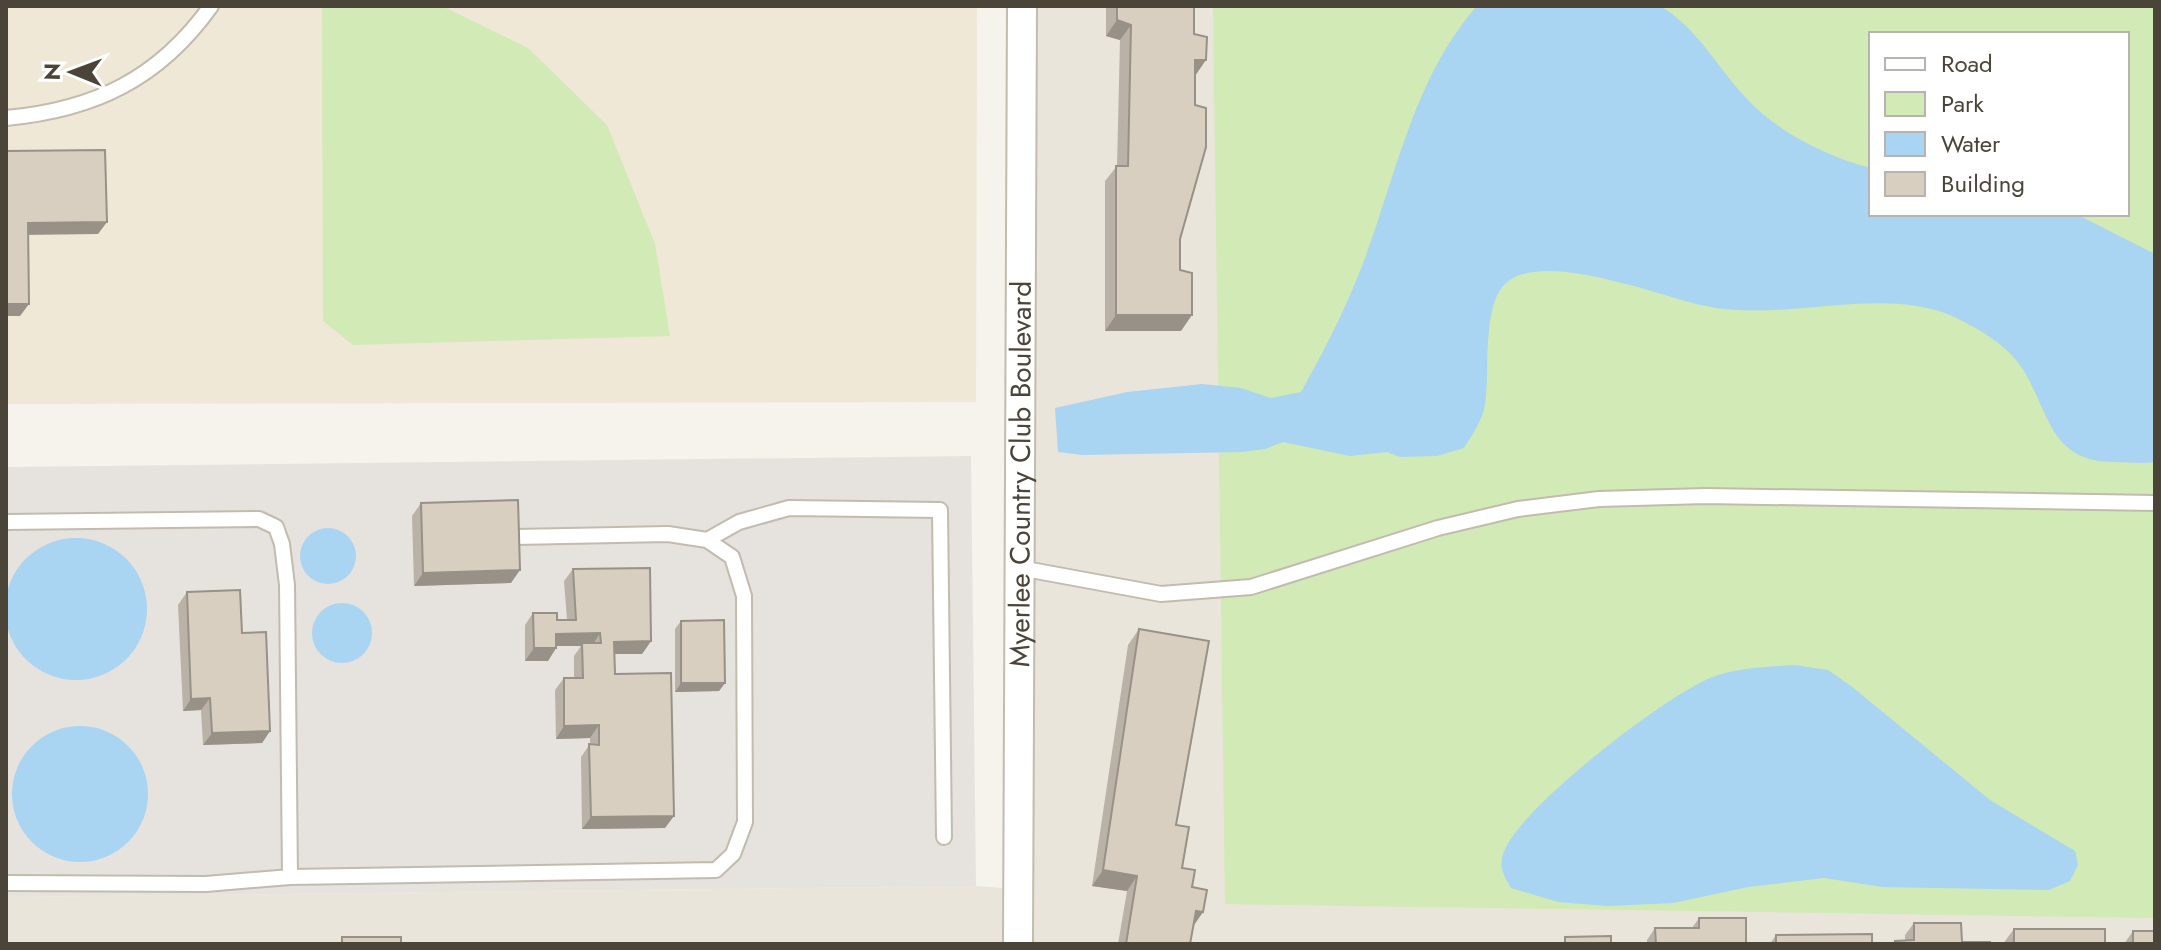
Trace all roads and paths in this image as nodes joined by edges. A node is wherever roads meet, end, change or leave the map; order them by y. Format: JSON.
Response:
{"nodes":[{"id":1,"x":211,"y":6,"type":"edge"},
{"id":2,"x":1022,"y":6,"type":"edge"},
{"id":3,"x":6,"y":118,"type":"edge"},
{"id":4,"x":2155,"y":503,"type":"edge"},
{"id":5,"x":6,"y":522,"type":"edge"},
{"id":6,"x":515,"y":537,"type":"edge"},
{"id":7,"x":707,"y":540,"type":"junction"},
{"id":8,"x":1020,"y":568,"type":"junction"},
{"id":9,"x":944,"y":837,"type":"dead end"},
{"id":10,"x":290,"y":877,"type":"junction"},
{"id":11,"x":6,"y":883,"type":"edge"},
{"id":12,"x":1018,"y":944,"type":"edge"}],
"edges":[{"from":1,"to":3,"type":"lane"},
{"from":2,"to":8,"type":"street","name":"Myerlee Country Club Boulevard"},
{"from":4,"to":8,"type":"lane"},
{"from":5,"to":10,"type":"lane"},
{"from":6,"to":7,"type":"lane"},
{"from":7,"to":9,"type":"lane"},
{"from":7,"to":10,"type":"lane"},
{"from":8,"to":12,"type":"street","name":"Myerlee Country Club Boulevard"},
{"from":10,"to":11,"type":"lane"}]}
